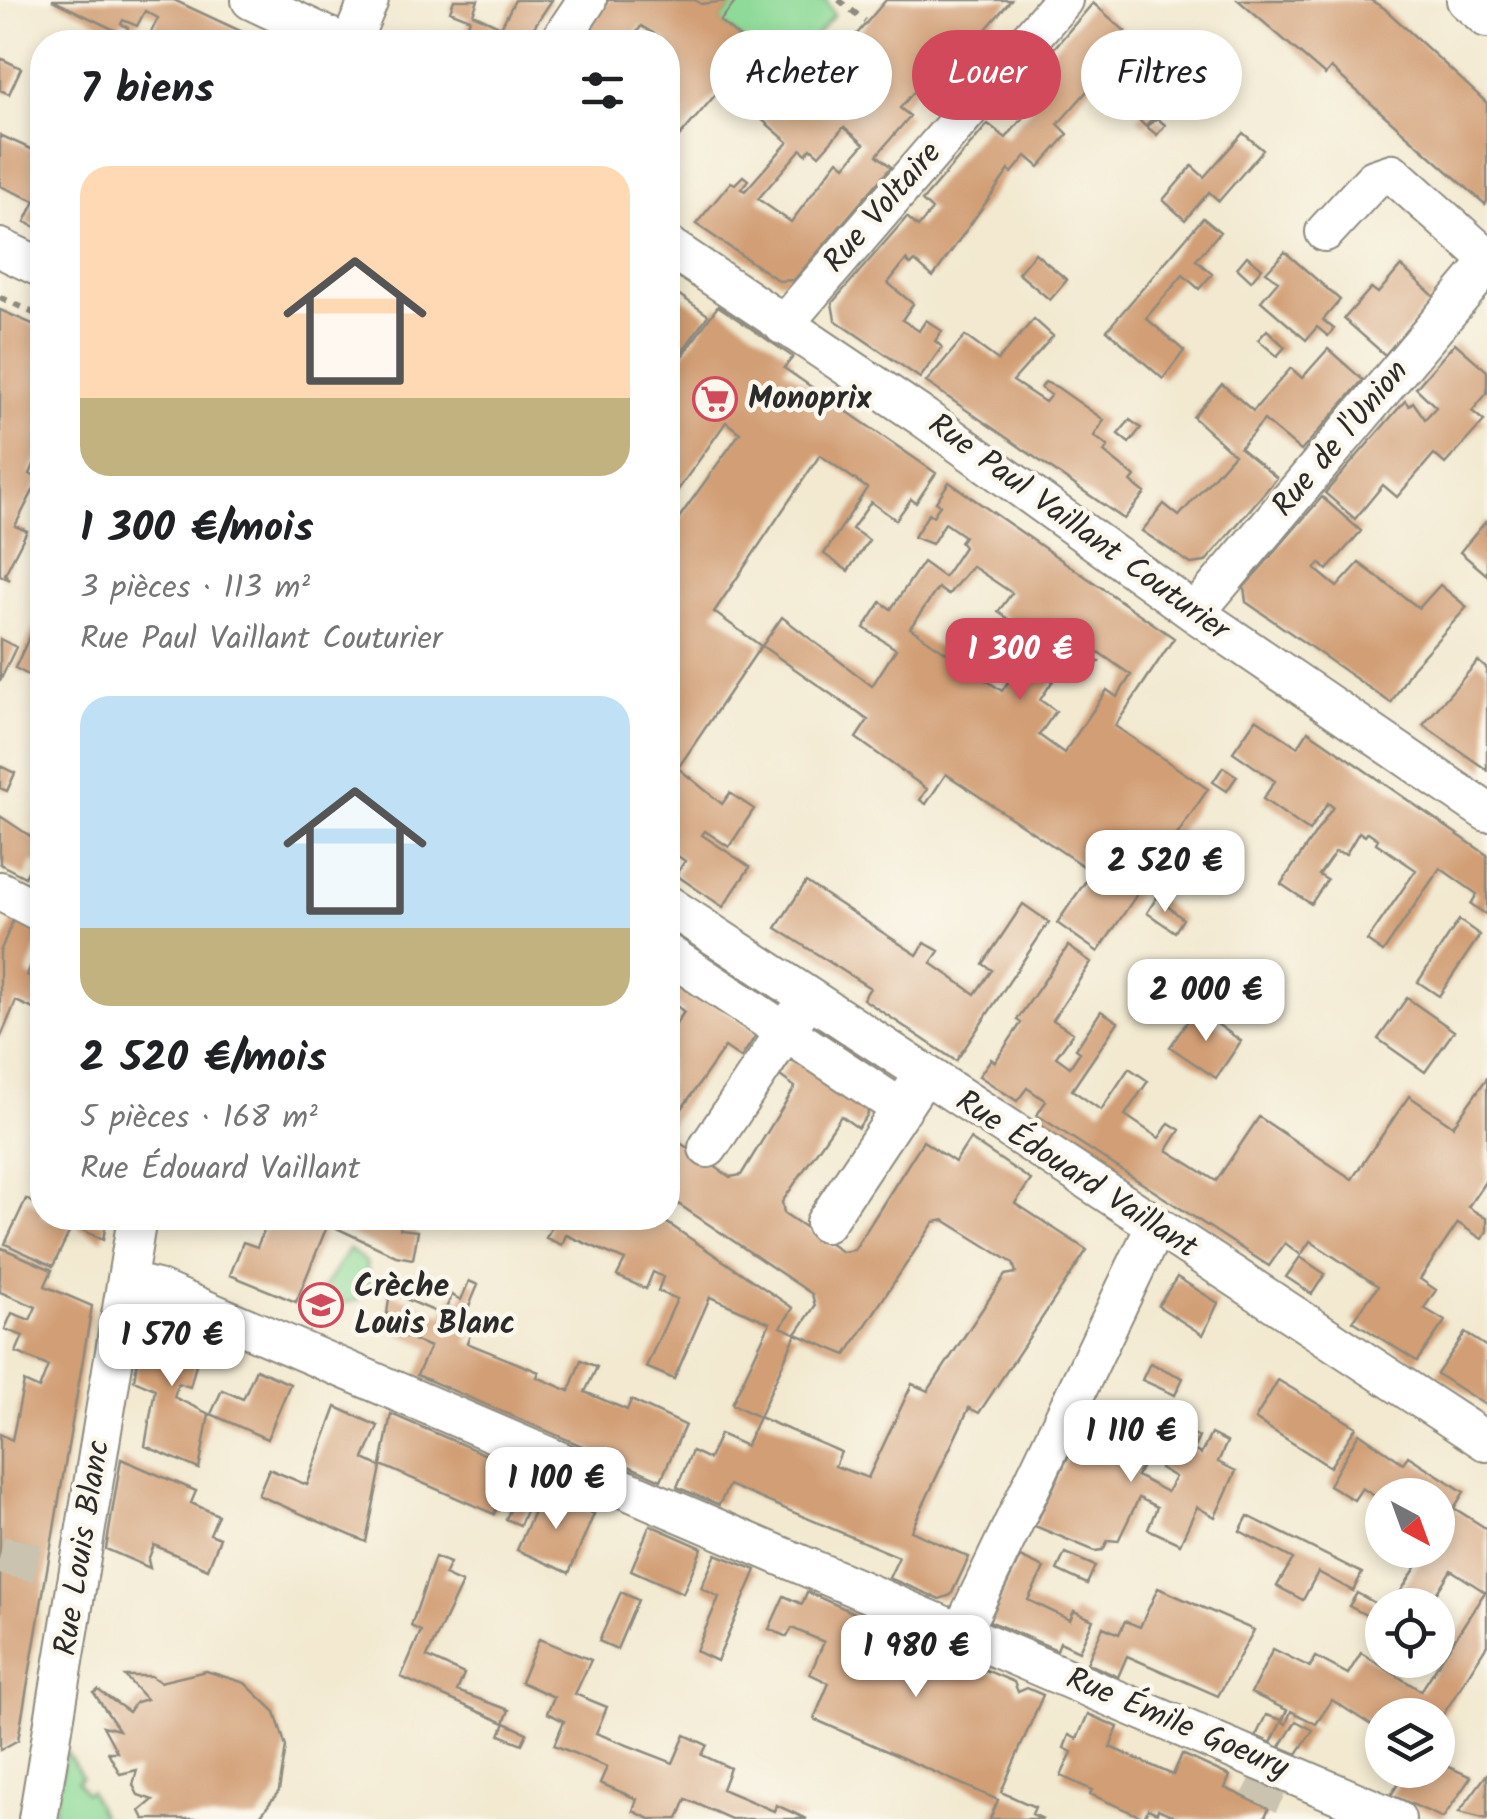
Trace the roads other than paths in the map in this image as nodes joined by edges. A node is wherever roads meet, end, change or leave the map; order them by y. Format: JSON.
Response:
{"nodes":[{"id":1,"x":251,"y":0,"type":"edge"},
{"id":2,"x":370,"y":0,"type":"edge"},
{"id":3,"x":587,"y":0,"type":"edge"},
{"id":4,"x":1063,"y":0,"type":"edge"},
{"id":5,"x":1466,"y":0,"type":"edge"},
{"id":6,"x":1487,"y":18,"type":"edge"},
{"id":7,"x":315,"y":30,"type":"edge"},
{"id":8,"x":356,"y":30,"type":"edge"},
{"id":9,"x":567,"y":30,"type":"edge"},
{"id":10,"x":1326,"y":232,"type":"dead end"},
{"id":11,"x":0,"y":248,"type":"edge"},
{"id":12,"x":680,"y":254,"type":"edge"},
{"id":13,"x":30,"y":262,"type":"edge"},
{"id":14,"x":1487,"y":262,"type":"edge"},
{"id":15,"x":783,"y":326,"type":"junction"},
{"id":16,"x":1196,"y":613,"type":"junction"},
{"id":17,"x":1487,"y":812,"type":"edge"},
{"id":18,"x":0,"y":891,"type":"edge"},
{"id":19,"x":30,"y":906,"type":"edge"},
{"id":20,"x":680,"y":925,"type":"edge"},
{"id":21,"x":680,"y":962,"type":"edge"},
{"id":22,"x":808,"y":998,"type":"junction"},
{"id":23,"x":786,"y":1032,"type":"junction"},
{"id":24,"x":924,"y":1075,"type":"junction"},
{"id":25,"x":902,"y":1108,"type":"junction"},
{"id":26,"x":708,"y":1148,"type":"dead end"},
{"id":27,"x":824,"y":1223,"type":"dead end"},
{"id":28,"x":1155,"y":1228,"type":"junction"},
{"id":29,"x":135,"y":1230,"type":"edge"},
{"id":30,"x":128,"y":1282,"type":"junction"},
{"id":31,"x":1487,"y":1442,"type":"edge"},
{"id":32,"x":961,"y":1633,"type":"junction"},
{"id":33,"x":38,"y":1819,"type":"edge"},
{"id":34,"x":1396,"y":1819,"type":"edge"}],
"edges":[{"from":1,"to":7,"type":"street"},
{"from":2,"to":8,"type":"street"},
{"from":3,"to":9,"type":"street"},
{"from":4,"to":15,"type":"street","name":"Rue Voltaire"},
{"from":5,"to":6,"type":"street"},
{"from":10,"to":14,"type":"street"},
{"from":11,"to":13,"type":"street"},
{"from":12,"to":15,"type":"street","name":"Rue Paul Vaillant Couturier"},
{"from":14,"to":16,"type":"street","name":"Rue de l'Union"},
{"from":15,"to":16,"type":"street","name":"Rue Paul Vaillant Couturier"},
{"from":16,"to":17,"type":"street","name":"Rue Paul Vaillant Couturier"},
{"from":18,"to":19,"type":"street"},
{"from":20,"to":22,"type":"street","name":"Rue Édouard Vaillant"},
{"from":21,"to":23,"type":"street"},
{"from":22,"to":23,"type":"street"},
{"from":22,"to":24,"type":"street","name":"Rue Édouard Vaillant"},
{"from":23,"to":25,"type":"street"},
{"from":23,"to":26,"type":"street"},
{"from":24,"to":25,"type":"street"},
{"from":24,"to":28,"type":"street","name":"Rue Édouard Vaillant"},
{"from":25,"to":27,"type":"street"},
{"from":28,"to":31,"type":"street","name":"Rue Édouard Vaillant"},
{"from":28,"to":32,"type":"street"},
{"from":29,"to":30,"type":"street","name":"Rue Louis Blanc"},
{"from":30,"to":32,"type":"street","name":"Rue Émile Goeury"},
{"from":30,"to":33,"type":"street","name":"Rue Louis Blanc"},
{"from":32,"to":34,"type":"street","name":"Rue Émile Goeury"}]}
